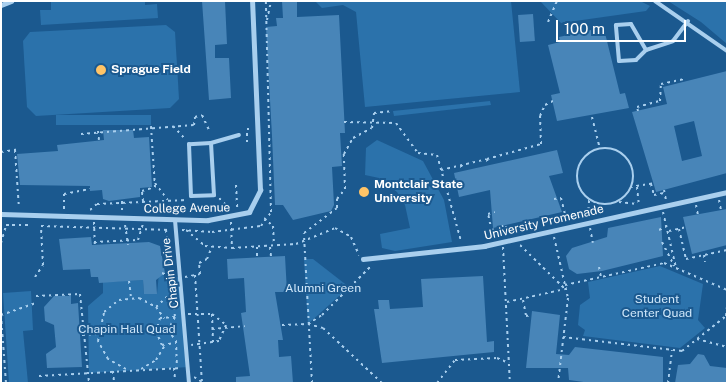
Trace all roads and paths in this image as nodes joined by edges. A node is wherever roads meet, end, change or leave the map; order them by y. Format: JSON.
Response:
{"nodes":[{"id":1,"x":11,"y":1,"type":"edge"},
{"id":2,"x":252,"y":1,"type":"edge"},
{"id":3,"x":270,"y":1,"type":"edge"},
{"id":4,"x":557,"y":1,"type":"edge"},
{"id":5,"x":654,"y":1,"type":"edge"},
{"id":6,"x":1,"y":5,"type":"edge"},
{"id":7,"x":267,"y":21,"type":"dead end"},
{"id":8,"x":688,"y":21,"type":"junction"},
{"id":9,"x":548,"y":22,"type":"dead end"},
{"id":10,"x":646,"y":50,"type":"junction"},
{"id":11,"x":727,"y":52,"type":"edge"},
{"id":12,"x":685,"y":79,"type":"dead end"},
{"id":13,"x":553,"y":101,"type":"dead end"},
{"id":14,"x":393,"y":111,"type":"dead end"},
{"id":15,"x":638,"y":111,"type":"dead end"},
{"id":16,"x":592,"y":116,"type":"dead end"},
{"id":17,"x":374,"y":121,"type":"junction"},
{"id":18,"x":344,"y":122,"type":"dead end"},
{"id":19,"x":173,"y":125,"type":"junction"},
{"id":20,"x":151,"y":126,"type":"junction"},
{"id":21,"x":208,"y":130,"type":"dead end"},
{"id":22,"x":98,"y":131,"type":"junction"},
{"id":23,"x":80,"y":134,"type":"dead end"},
{"id":24,"x":239,"y":135,"type":"dead end"},
{"id":25,"x":99,"y":140,"type":"dead end"},
{"id":26,"x":186,"y":140,"type":"dead end"},
{"id":27,"x":211,"y":143,"type":"junction"},
{"id":28,"x":600,"y":148,"type":"junction"},
{"id":29,"x":19,"y":149,"type":"dead end"},
{"id":30,"x":15,"y":150,"type":"junction"},
{"id":31,"x":1,"y":152,"type":"edge"},
{"id":32,"x":487,"y":159,"type":"junction"},
{"id":33,"x":461,"y":165,"type":"junction"},
{"id":34,"x":488,"y":166,"type":"dead end"},
{"id":35,"x":441,"y":170,"type":"junction"},
{"id":36,"x":462,"y":171,"type":"dead end"},
{"id":37,"x":155,"y":183,"type":"junction"},
{"id":38,"x":630,"y":187,"type":"junction"},
{"id":39,"x":637,"y":187,"type":"junction"},
{"id":40,"x":90,"y":189,"type":"dead end"},
{"id":41,"x":727,"y":192,"type":"edge"},
{"id":42,"x":718,"y":194,"type":"junction"},
{"id":43,"x":214,"y":198,"type":"dead end"},
{"id":44,"x":695,"y":198,"type":"junction"},
{"id":45,"x":190,"y":199,"type":"dead end"},
{"id":46,"x":589,"y":199,"type":"junction"},
{"id":47,"x":169,"y":200,"type":"junction"},
{"id":48,"x":554,"y":200,"type":"dead end"},
{"id":49,"x":122,"y":202,"type":"junction"},
{"id":50,"x":143,"y":202,"type":"junction"},
{"id":51,"x":619,"y":202,"type":"junction"},
{"id":52,"x":638,"y":204,"type":"junction"},
{"id":53,"x":664,"y":205,"type":"junction"},
{"id":54,"x":602,"y":206,"type":"junction"},
{"id":55,"x":19,"y":208,"type":"dead end"},
{"id":56,"x":122,"y":208,"type":"dead end"},
{"id":57,"x":64,"y":209,"type":"dead end"},
{"id":58,"x":230,"y":209,"type":"dead end"},
{"id":59,"x":721,"y":210,"type":"dead end"},
{"id":60,"x":642,"y":211,"type":"junction"},
{"id":61,"x":495,"y":212,"type":"dead end"},
{"id":62,"x":1,"y":214,"type":"edge"},
{"id":63,"x":587,"y":214,"type":"junction"},
{"id":64,"x":698,"y":215,"type":"dead end"},
{"id":65,"x":92,"y":218,"type":"junction"},
{"id":66,"x":264,"y":218,"type":"dead end"},
{"id":67,"x":175,"y":220,"type":"junction"},
{"id":68,"x":567,"y":221,"type":"dead end"},
{"id":69,"x":589,"y":222,"type":"junction"},
{"id":70,"x":29,"y":225,"type":"dead end"},
{"id":71,"x":42,"y":226,"type":"dead end"},
{"id":72,"x":667,"y":226,"type":"junction"},
{"id":73,"x":502,"y":227,"type":"junction"},
{"id":74,"x":686,"y":227,"type":"dead end"},
{"id":75,"x":679,"y":229,"type":"junction"},
{"id":76,"x":142,"y":230,"type":"dead end"},
{"id":77,"x":166,"y":230,"type":"dead end"},
{"id":78,"x":186,"y":230,"type":"dead end"},
{"id":79,"x":492,"y":230,"type":"junction"},
{"id":80,"x":553,"y":230,"type":"junction"},
{"id":81,"x":659,"y":230,"type":"dead end"},
{"id":82,"x":668,"y":231,"type":"junction"},
{"id":83,"x":127,"y":234,"type":"dead end"},
{"id":84,"x":514,"y":239,"type":"junction"},
{"id":85,"x":1,"y":242,"type":"edge"},
{"id":86,"x":94,"y":242,"type":"junction"},
{"id":87,"x":303,"y":242,"type":"junction"},
{"id":88,"x":504,"y":242,"type":"junction"},
{"id":89,"x":662,"y":242,"type":"dead end"},
{"id":90,"x":128,"y":243,"type":"junction"},
{"id":91,"x":593,"y":243,"type":"dead end"},
{"id":92,"x":494,"y":244,"type":"junction"},
{"id":93,"x":274,"y":245,"type":"junction"},
{"id":94,"x":256,"y":246,"type":"junction"},
{"id":95,"x":270,"y":246,"type":"junction"},
{"id":96,"x":95,"y":247,"type":"dead end"},
{"id":97,"x":718,"y":247,"type":"dead end"},
{"id":98,"x":212,"y":248,"type":"junction"},
{"id":99,"x":462,"y":250,"type":"junction"},
{"id":100,"x":706,"y":250,"type":"dead end"},
{"id":101,"x":727,"y":250,"type":"edge"},
{"id":102,"x":719,"y":252,"type":"junction"},
{"id":103,"x":708,"y":254,"type":"junction"},
{"id":104,"x":704,"y":255,"type":"junction"},
{"id":105,"x":271,"y":257,"type":"dead end"},
{"id":106,"x":257,"y":258,"type":"dead end"},
{"id":107,"x":364,"y":259,"type":"joint"},
{"id":108,"x":705,"y":262,"type":"dead end"},
{"id":109,"x":380,"y":264,"type":"dead end"},
{"id":110,"x":598,"y":267,"type":"dead end"},
{"id":111,"x":676,"y":268,"type":"junction"},
{"id":112,"x":162,"y":273,"type":"dead end"},
{"id":113,"x":195,"y":275,"type":"junction"},
{"id":114,"x":35,"y":277,"type":"dead end"},
{"id":115,"x":182,"y":277,"type":"junction"},
{"id":116,"x":601,"y":277,"type":"junction"},
{"id":117,"x":172,"y":278,"type":"junction"},
{"id":118,"x":129,"y":281,"type":"dead end"},
{"id":119,"x":565,"y":285,"type":"junction"},
{"id":120,"x":566,"y":289,"type":"junction"},
{"id":121,"x":174,"y":290,"type":"junction"},
{"id":122,"x":727,"y":290,"type":"edge"},
{"id":123,"x":36,"y":296,"type":"dead end"},
{"id":124,"x":131,"y":298,"type":"junction"},
{"id":125,"x":523,"y":300,"type":"junction"},
{"id":126,"x":507,"y":302,"type":"junction"},
{"id":127,"x":36,"y":303,"type":"dead end"},
{"id":128,"x":727,"y":306,"type":"edge"},
{"id":129,"x":156,"y":307,"type":"junction"},
{"id":130,"x":186,"y":314,"type":"junction"},
{"id":131,"x":199,"y":314,"type":"junction"},
{"id":132,"x":212,"y":314,"type":"junction"},
{"id":133,"x":1,"y":315,"type":"edge"},
{"id":134,"x":532,"y":315,"type":"dead end"},
{"id":135,"x":175,"y":316,"type":"junction"},
{"id":136,"x":164,"y":318,"type":"junction"},
{"id":137,"x":308,"y":324,"type":"junction"},
{"id":138,"x":282,"y":325,"type":"dead end"},
{"id":139,"x":244,"y":326,"type":"dead end"},
{"id":140,"x":226,"y":328,"type":"junction"},
{"id":141,"x":212,"y":329,"type":"junction"},
{"id":142,"x":98,"y":334,"type":"junction"},
{"id":143,"x":82,"y":335,"type":"dead end"},
{"id":144,"x":86,"y":335,"type":"junction"},
{"id":145,"x":563,"y":337,"type":"junction"},
{"id":146,"x":697,"y":339,"type":"junction"},
{"id":147,"x":200,"y":344,"type":"junction"},
{"id":148,"x":213,"y":344,"type":"junction"},
{"id":149,"x":165,"y":345,"type":"junction"},
{"id":150,"x":176,"y":345,"type":"junction"},
{"id":151,"x":188,"y":345,"type":"junction"},
{"id":152,"x":727,"y":347,"type":"edge"},
{"id":153,"x":672,"y":350,"type":"junction"},
{"id":154,"x":509,"y":362,"type":"junction"},
{"id":155,"x":176,"y":368,"type":"junction"},
{"id":156,"x":128,"y":370,"type":"junction"},
{"id":157,"x":140,"y":370,"type":"junction"},
{"id":158,"x":113,"y":371,"type":"junction"},
{"id":159,"x":89,"y":373,"type":"junction"},
{"id":160,"x":39,"y":376,"type":"dead end"},
{"id":161,"x":184,"y":377,"type":"dead end"},
{"id":162,"x":175,"y":379,"type":"dead end"},
{"id":163,"x":114,"y":382,"type":"edge"},
{"id":164,"x":202,"y":382,"type":"edge"},
{"id":165,"x":6,"y":383,"type":"edge"},
{"id":166,"x":89,"y":383,"type":"edge"},
{"id":167,"x":189,"y":383,"type":"edge"},
{"id":168,"x":312,"y":383,"type":"edge"},
{"id":169,"x":382,"y":383,"type":"edge"},
{"id":170,"x":437,"y":383,"type":"edge"},
{"id":171,"x":510,"y":383,"type":"edge"},
{"id":172,"x":558,"y":383,"type":"edge"},
{"id":173,"x":668,"y":383,"type":"edge"}],
"edges":[{"from":1,"to":6,"type":"street"},
{"from":2,"to":67,"type":"street","name":"College Avenue"},
{"from":3,"to":7,"type":"path"},
{"from":4,"to":9,"type":"path"},
{"from":5,"to":8,"type":"lane"},
{"from":8,"to":10,"type":"lane"},
{"from":8,"to":11,"type":"lane"},
{"from":10,"to":10,"type":"lane"},
{"from":12,"to":15,"type":"path"},
{"from":13,"to":32,"type":"path"},
{"from":14,"to":17,"type":"path"},
{"from":16,"to":28,"type":"path"},
{"from":17,"to":18,"type":"path"},
{"from":17,"to":35,"type":"path"},
{"from":17,"to":87,"type":"path"},
{"from":19,"to":20,"type":"path"},
{"from":19,"to":21,"type":"path"},
{"from":19,"to":26,"type":"path"},
{"from":20,"to":22,"type":"path"},
{"from":20,"to":37,"type":"path"},
{"from":22,"to":23,"type":"path"},
{"from":22,"to":25,"type":"path"},
{"from":24,"to":27,"type":"lane"},
{"from":27,"to":27,"type":"lane"},
{"from":28,"to":38,"type":"path"},
{"from":28,"to":46,"type":"path"},
{"from":29,"to":30,"type":"path"},
{"from":30,"to":31,"type":"path"},
{"from":30,"to":55,"type":"path"},
{"from":32,"to":33,"type":"path"},
{"from":32,"to":34,"type":"path"},
{"from":33,"to":35,"type":"path"},
{"from":33,"to":36,"type":"path"},
{"from":35,"to":99,"type":"path"},
{"from":37,"to":47,"type":"path"},
{"from":37,"to":50,"type":"path"},
{"from":38,"to":39,"type":"path"},
{"from":38,"to":51,"type":"path"},
{"from":39,"to":52,"type":"path"},
{"from":39,"to":53,"type":"path"},
{"from":40,"to":57,"type":"path"},
{"from":41,"to":42,"type":"street","name":"University Promenade"},
{"from":42,"to":44,"type":"street","name":"University Promenade"},
{"from":42,"to":59,"type":"path"},
{"from":43,"to":58,"type":"path"},
{"from":44,"to":53,"type":"street","name":"University Promenade"},
{"from":44,"to":64,"type":"path"},
{"from":45,"to":47,"type":"path"},
{"from":46,"to":54,"type":"path"},
{"from":46,"to":63,"type":"path"},
{"from":47,"to":50,"type":"path"},
{"from":48,"to":68,"type":"path"},
{"from":49,"to":50,"type":"path"},
{"from":49,"to":56,"type":"path"},
{"from":49,"to":65,"type":"path"},
{"from":51,"to":52,"type":"path"},
{"from":51,"to":54,"type":"path"},
{"from":52,"to":60,"type":"path"},
{"from":53,"to":60,"type":"street","name":"University Promenade"},
{"from":53,"to":72,"type":"path"},
{"from":54,"to":63,"type":"path"},
{"from":60,"to":69,"type":"street","name":"University Promenade"},
{"from":61,"to":79,"type":"path"},
{"from":62,"to":65,"type":"street","name":"College Avenue"},
{"from":63,"to":69,"type":"path"},
{"from":65,"to":67,"type":"street","name":"College Avenue"},
{"from":65,"to":86,"type":"path"},
{"from":66,"to":93,"type":"path"},
{"from":67,"to":115,"type":"lane","name":"Chapin Drive"},
{"from":69,"to":80,"type":"street","name":"University Promenade"},
{"from":69,"to":91,"type":"path"},
{"from":70,"to":85,"type":"path"},
{"from":71,"to":114,"type":"path"},
{"from":72,"to":81,"type":"path"},
{"from":72,"to":82,"type":"path"},
{"from":73,"to":79,"type":"path"},
{"from":73,"to":84,"type":"path"},
{"from":73,"to":88,"type":"path"},
{"from":74,"to":75,"type":"path"},
{"from":75,"to":82,"type":"path"},
{"from":75,"to":104,"type":"path"},
{"from":76,"to":90,"type":"path"},
{"from":77,"to":117,"type":"path"},
{"from":78,"to":98,"type":"path"},
{"from":79,"to":92,"type":"path"},
{"from":80,"to":84,"type":"street","name":"University Promenade"},
{"from":80,"to":119,"type":"path"},
{"from":82,"to":111,"type":"path"},
{"from":83,"to":90,"type":"path"},
{"from":84,"to":88,"type":"street","name":"University Promenade"},
{"from":84,"to":120,"type":"path"},
{"from":86,"to":90,"type":"path"},
{"from":86,"to":96,"type":"path"},
{"from":87,"to":93,"type":"path"},
{"from":87,"to":107,"type":"path"},
{"from":87,"to":137,"type":"path"},
{"from":88,"to":92,"type":"street","name":"University Promenade"},
{"from":88,"to":126,"type":"path"},
{"from":89,"to":111,"type":"path"},
{"from":92,"to":99,"type":"street","name":"University Promenade"},
{"from":93,"to":95,"type":"path"},
{"from":94,"to":95,"type":"path"},
{"from":94,"to":98,"type":"path"},
{"from":94,"to":106,"type":"path"},
{"from":95,"to":105,"type":"path"},
{"from":97,"to":102,"type":"path"},
{"from":98,"to":113,"type":"path"},
{"from":99,"to":107,"type":"street","name":"University Promenade"},
{"from":100,"to":103,"type":"path"},
{"from":101,"to":102,"type":"path"},
{"from":102,"to":103,"type":"path"},
{"from":103,"to":104,"type":"path"},
{"from":104,"to":108,"type":"path"},
{"from":109,"to":137,"type":"path"},
{"from":110,"to":116,"type":"path"},
{"from":111,"to":116,"type":"path"},
{"from":111,"to":122,"type":"path"},
{"from":112,"to":117,"type":"path"},
{"from":113,"to":115,"type":"path"},
{"from":113,"to":131,"type":"path"},
{"from":115,"to":117,"type":"path"},
{"from":115,"to":130,"type":"lane","name":"Chapin Drive"},
{"from":116,"to":119,"type":"path"},
{"from":117,"to":121,"type":"path"},
{"from":118,"to":124,"type":"path"},
{"from":119,"to":120,"type":"path"},
{"from":120,"to":125,"type":"path"},
{"from":120,"to":145,"type":"path"},
{"from":121,"to":129,"type":"path"},
{"from":121,"to":135,"type":"path"},
{"from":123,"to":144,"type":"path"},
{"from":124,"to":129,"type":"path"},
{"from":124,"to":142,"type":"path"},
{"from":125,"to":126,"type":"path"},
{"from":125,"to":134,"type":"path"},
{"from":126,"to":154,"type":"path"},
{"from":127,"to":133,"type":"path"},
{"from":128,"to":146,"type":"path"},
{"from":129,"to":136,"type":"path"},
{"from":130,"to":131,"type":"path"},
{"from":130,"to":135,"type":"path"},
{"from":130,"to":151,"type":"lane","name":"Chapin Drive"},
{"from":131,"to":132,"type":"path"},
{"from":131,"to":147,"type":"path"},
{"from":132,"to":140,"type":"path"},
{"from":132,"to":141,"type":"path"},
{"from":133,"to":165,"type":"path"},
{"from":135,"to":136,"type":"path"},
{"from":135,"to":150,"type":"path"},
{"from":136,"to":149,"type":"path"},
{"from":137,"to":138,"type":"path"},
{"from":137,"to":168,"type":"path"},
{"from":137,"to":169,"type":"path"},
{"from":139,"to":140,"type":"path"},
{"from":140,"to":141,"type":"path"},
{"from":140,"to":148,"type":"path"},
{"from":141,"to":148,"type":"path"},
{"from":142,"to":144,"type":"path"},
{"from":142,"to":156,"type":"path"},
{"from":143,"to":144,"type":"path"},
{"from":144,"to":159,"type":"path"},
{"from":145,"to":153,"type":"path"},
{"from":145,"to":172,"type":"path"},
{"from":146,"to":152,"type":"path"},
{"from":146,"to":153,"type":"path"},
{"from":147,"to":148,"type":"path"},
{"from":147,"to":151,"type":"path"},
{"from":147,"to":164,"type":"path"},
{"from":149,"to":150,"type":"path"},
{"from":149,"to":157,"type":"path"},
{"from":150,"to":151,"type":"path"},
{"from":150,"to":155,"type":"path"},
{"from":151,"to":167,"type":"lane","name":"Chapin Drive"},
{"from":153,"to":173,"type":"path"},
{"from":154,"to":170,"type":"path"},
{"from":154,"to":171,"type":"path"},
{"from":155,"to":157,"type":"path"},
{"from":155,"to":161,"type":"path"},
{"from":155,"to":162,"type":"path"},
{"from":156,"to":157,"type":"path"},
{"from":156,"to":158,"type":"path"},
{"from":158,"to":159,"type":"path"},
{"from":158,"to":163,"type":"path"},
{"from":159,"to":160,"type":"path"},
{"from":159,"to":166,"type":"path"}]}
